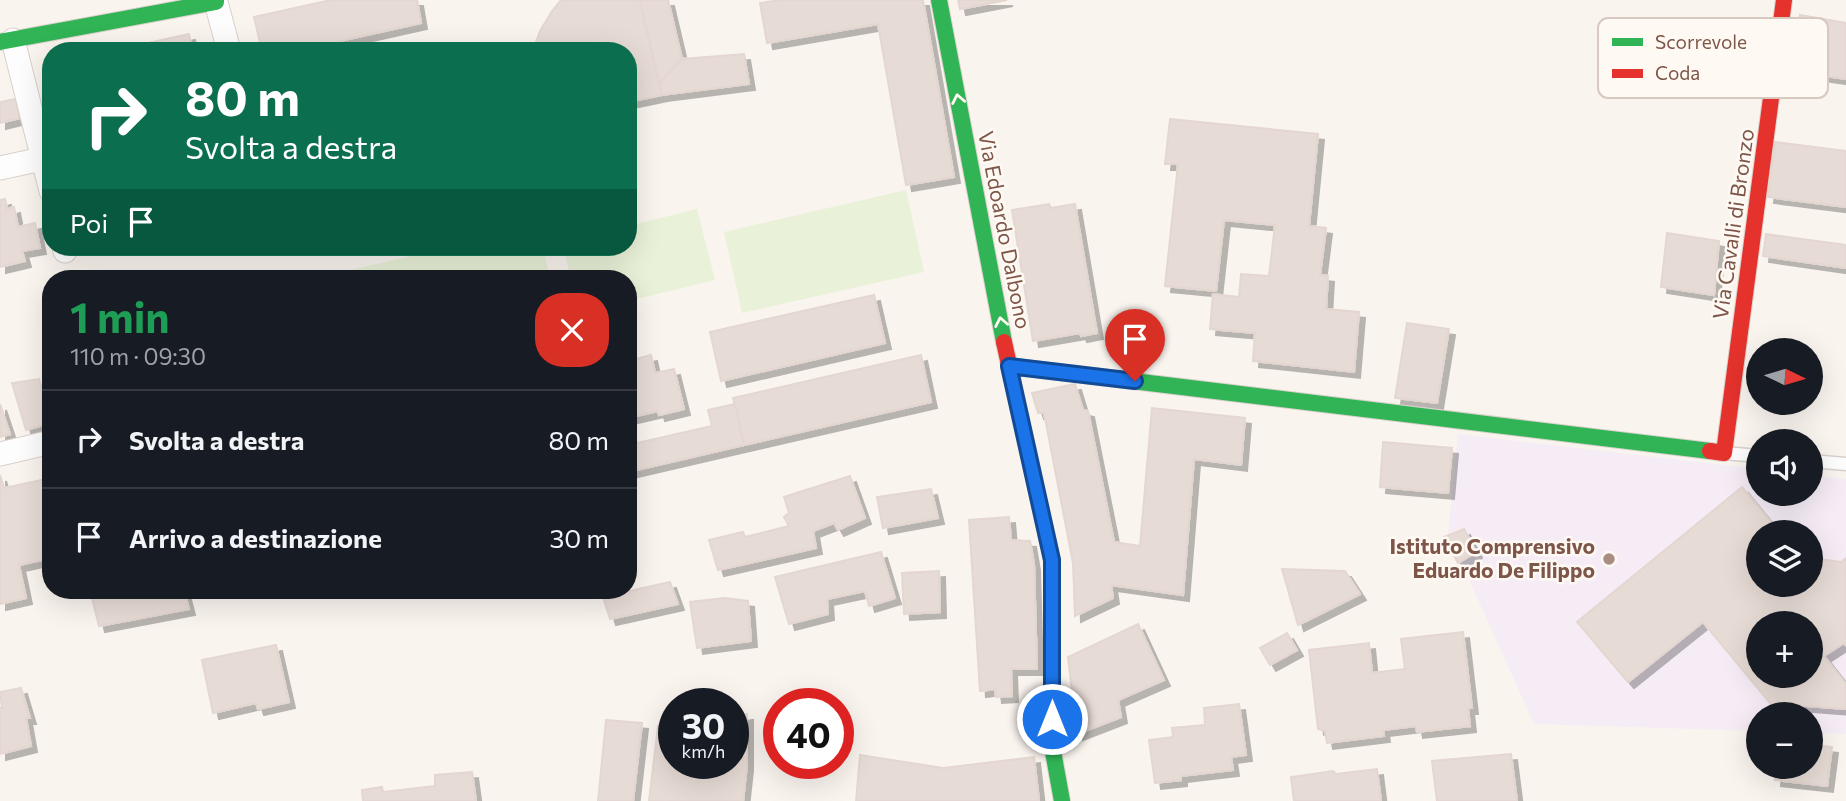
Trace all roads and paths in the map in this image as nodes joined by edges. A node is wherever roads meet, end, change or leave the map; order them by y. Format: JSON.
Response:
{"nodes":[{"id":1,"x":939,"y":0,"type":"edge"},
{"id":2,"x":1784,"y":0,"type":"edge"},
{"id":3,"x":216,"y":1,"type":"edge"},
{"id":4,"x":1782,"y":18,"type":"edge"},
{"id":5,"x":7,"y":41,"type":"edge"},
{"id":6,"x":227,"y":42,"type":"edge"},
{"id":7,"x":1771,"y":98,"type":"edge"},
{"id":8,"x":42,"y":143,"type":"edge"},
{"id":9,"x":42,"y":159,"type":"edge"},
{"id":10,"x":0,"y":168,"type":"edge"},
{"id":11,"x":1009,"y":366,"type":"junction"},
{"id":12,"x":42,"y":444,"type":"edge"},
{"id":13,"x":1724,"y":453,"type":"junction"},
{"id":14,"x":0,"y":454,"type":"edge"},
{"id":15,"x":1746,"y":455,"type":"edge"},
{"id":16,"x":1823,"y":462,"type":"edge"},
{"id":17,"x":1846,"y":464,"type":"edge"},
{"id":18,"x":1062,"y":801,"type":"edge"}],
"edges":[{"from":11,"to":1,"type":"street","name":"Via Edoardo Dalbono","one_way":true},
{"from":2,"to":4,"type":"street","name":"Via Cavalli di Bronzo"},
{"from":3,"to":5,"type":"street"},
{"from":3,"to":6,"type":"street"},
{"from":5,"to":8,"type":"street"},
{"from":7,"to":13,"type":"street","name":"Via Cavalli di Bronzo"},
{"from":9,"to":10,"type":"street"},
{"from":11,"to":13,"type":"street"},
{"from":11,"to":18,"type":"street","name":"Via Edoardo Dalbono"},
{"from":12,"to":14,"type":"street"},
{"from":13,"to":15,"type":"lane"},
{"from":16,"to":17,"type":"lane"}]}
